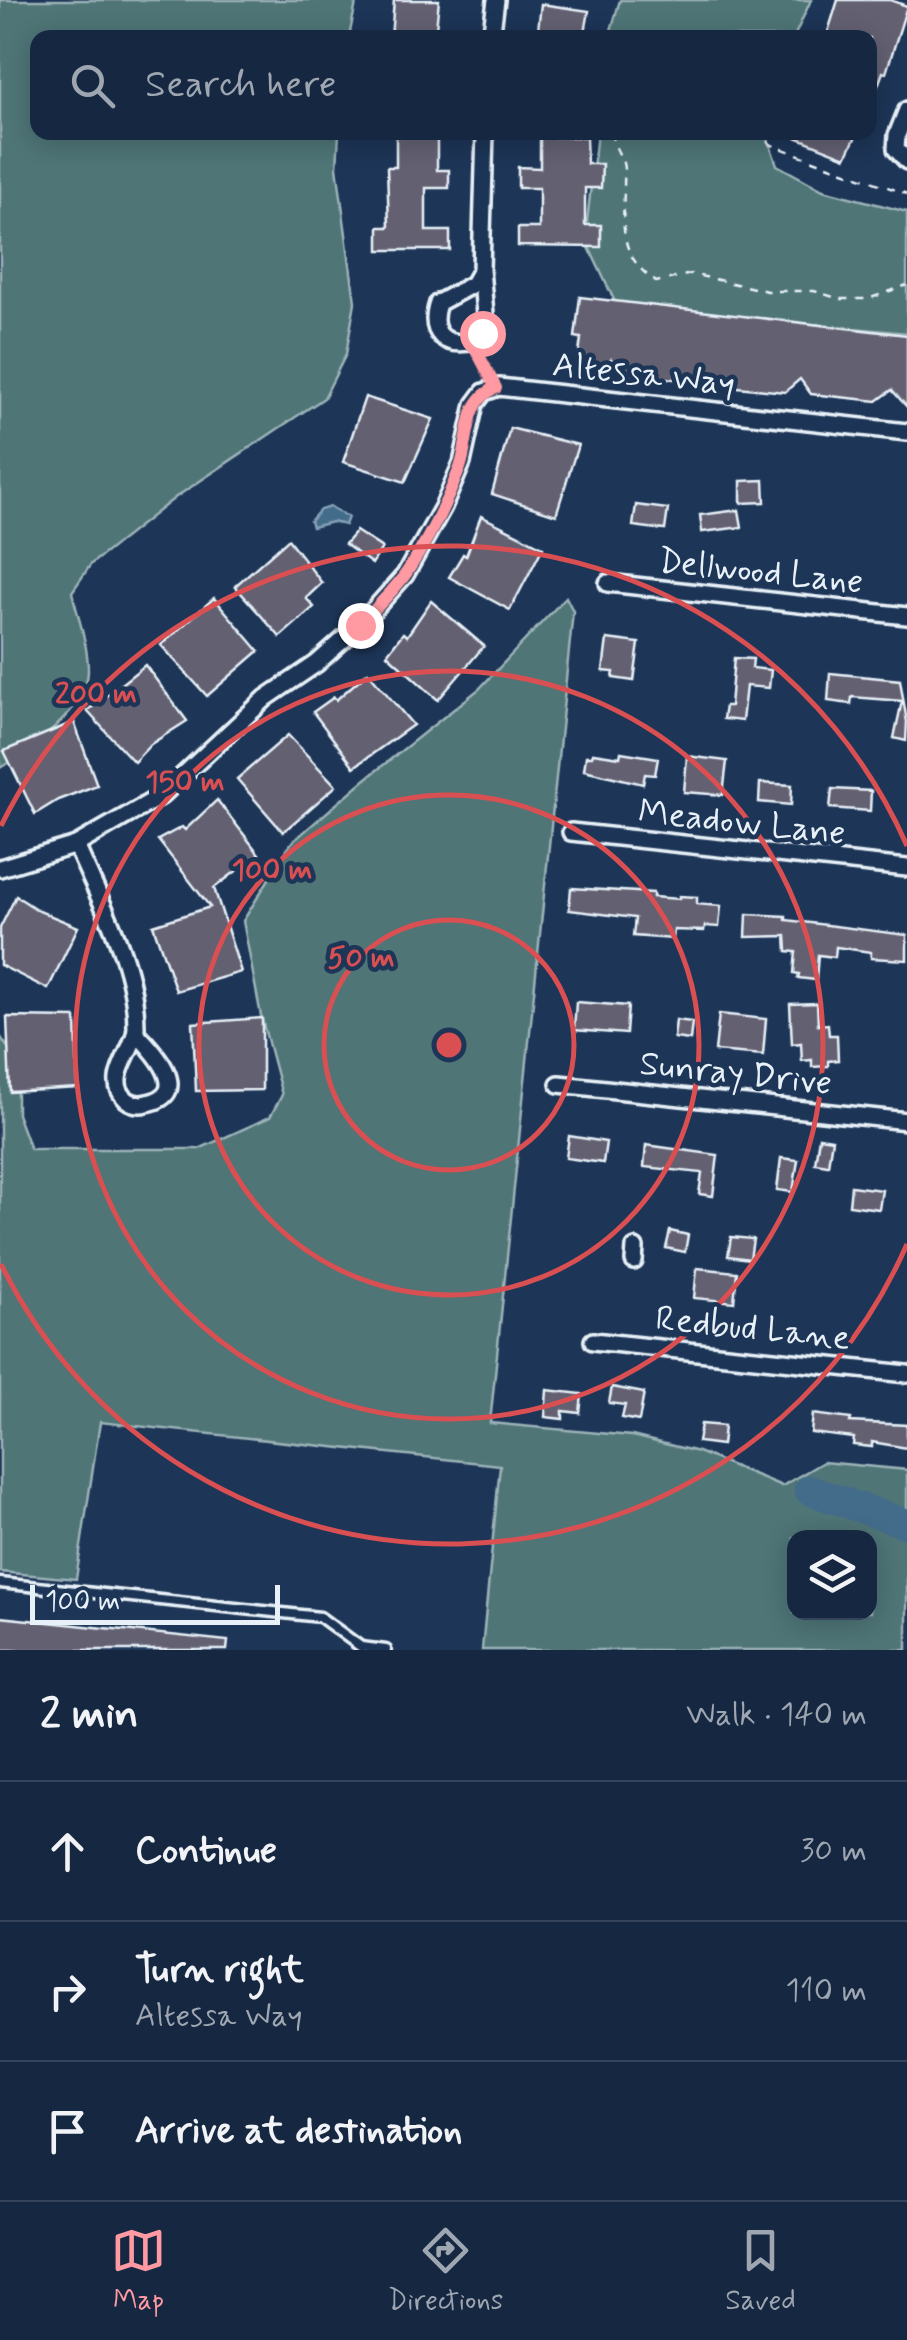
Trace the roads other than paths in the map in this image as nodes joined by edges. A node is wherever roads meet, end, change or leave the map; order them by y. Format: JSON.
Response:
{"nodes":[{"id":1,"x":496,"y":0,"type":"edge"},
{"id":2,"x":491,"y":30,"type":"edge"},
{"id":3,"x":907,"y":110,"type":"edge"},
{"id":4,"x":485,"y":140,"type":"edge"},
{"id":5,"x":907,"y":162,"type":"edge"},
{"id":6,"x":481,"y":270,"type":"junction"},
{"id":7,"x":907,"y":432,"type":"edge"},
{"id":8,"x":608,"y":583,"type":"dead end"},
{"id":9,"x":907,"y":616,"type":"edge"},
{"id":10,"x":571,"y":832,"type":"dead end"},
{"id":11,"x":76,"y":844,"type":"junction"},
{"id":12,"x":0,"y":868,"type":"edge"},
{"id":13,"x":907,"y":868,"type":"edge"},
{"id":14,"x":136,"y":1034,"type":"dead end"},
{"id":15,"x":558,"y":1084,"type":"dead end"},
{"id":16,"x":907,"y":1121,"type":"edge"},
{"id":17,"x":593,"y":1342,"type":"dead end"},
{"id":18,"x":907,"y":1374,"type":"edge"},
{"id":19,"x":0,"y":1583,"type":"edge"},
{"id":20,"x":361,"y":1649,"type":"edge"},
{"id":21,"x":386,"y":1650,"type":"edge"}],
"edges":[{"from":1,"to":2,"type":"street"},
{"from":3,"to":5,"type":"street"},
{"from":4,"to":6,"type":"street"},
{"from":6,"to":6,"type":"street"},
{"from":7,"to":11,"type":"street","name":"Altessa Way"},
{"from":8,"to":9,"type":"street","name":"Dellwood Lane"},
{"from":10,"to":13,"type":"street","name":"Meadow Lane"},
{"from":11,"to":12,"type":"street","name":"Altessa Way"},
{"from":11,"to":14,"type":"street"},
{"from":15,"to":16,"type":"street","name":"Sunray Drive"},
{"from":17,"to":18,"type":"street","name":"Redbud Lane"},
{"from":19,"to":20,"type":"lane"},
{"from":20,"to":21,"type":"lane"}]}
